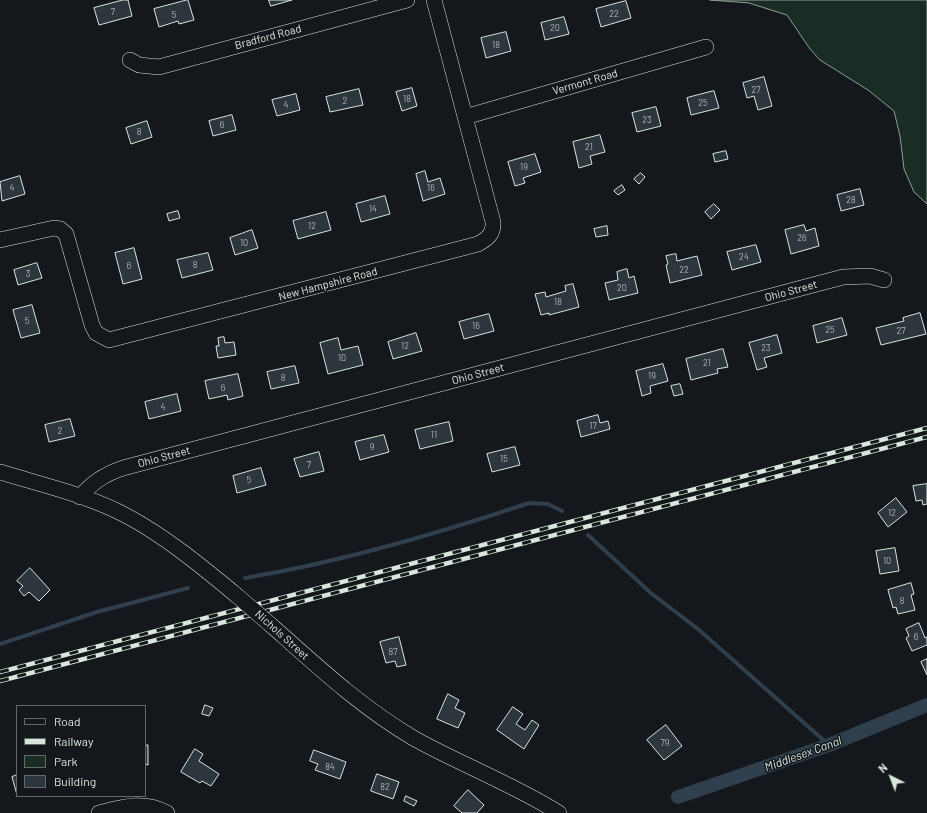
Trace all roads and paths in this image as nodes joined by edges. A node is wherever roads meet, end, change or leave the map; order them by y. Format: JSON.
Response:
{"nodes":[{"id":1,"x":407,"y":0,"type":"edge"},
{"id":2,"x":434,"y":0,"type":"edge"},
{"id":3,"x":706,"y":47,"type":"dead end"},
{"id":4,"x":130,"y":60,"type":"dead end"},
{"id":5,"x":465,"y":117,"type":"junction"},
{"id":6,"x":0,"y":240,"type":"edge"},
{"id":7,"x":884,"y":280,"type":"dead end"},
{"id":8,"x":0,"y":472,"type":"edge"},
{"id":9,"x":80,"y":497,"type":"junction"},
{"id":10,"x":99,"y":813,"type":"edge"},
{"id":11,"x":167,"y":813,"type":"edge"},
{"id":12,"x":558,"y":813,"type":"edge"}],
"edges":[{"from":1,"to":4,"type":"street","name":"Bradford Road"},
{"from":2,"to":5,"type":"street","name":"New Hampshire Road"},
{"from":3,"to":5,"type":"street","name":"Vermont Road"},
{"from":5,"to":6,"type":"street","name":"New Hampshire Road"},
{"from":7,"to":9,"type":"street","name":"Ohio Street"},
{"from":8,"to":9,"type":"street","name":"Nichols Street"},
{"from":9,"to":12,"type":"street","name":"Nichols Street","bridge":true},
{"from":10,"to":11,"type":"street"}]}
